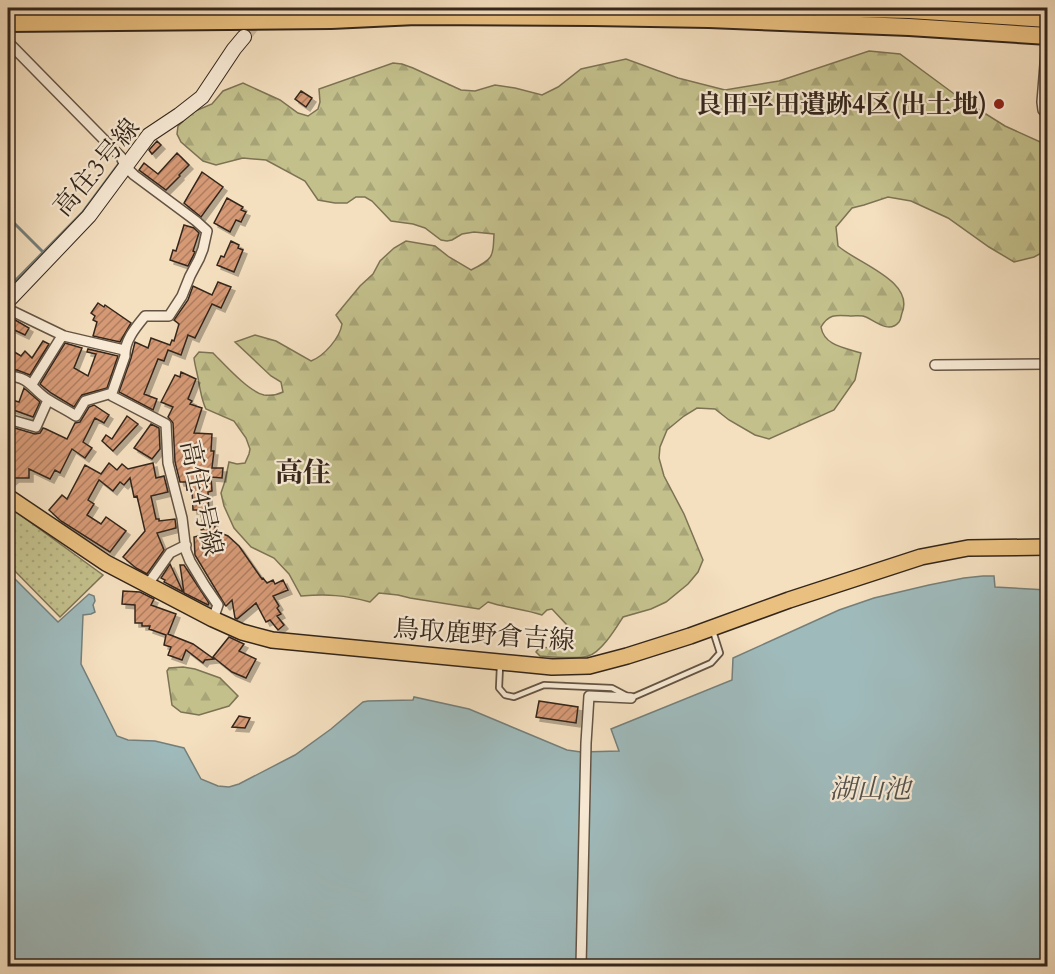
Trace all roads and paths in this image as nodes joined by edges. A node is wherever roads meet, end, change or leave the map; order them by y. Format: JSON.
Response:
{"nodes":[{"id":1,"x":446,"y":8,"type":"edge"},
{"id":2,"x":819,"y":8,"type":"edge"},
{"id":3,"x":1011,"y":8,"type":"edge"},
{"id":4,"x":909,"y":10,"type":"junction"},
{"id":5,"x":8,"y":17,"type":"edge"},
{"id":6,"x":1047,"y":19,"type":"edge"},
{"id":7,"x":120,"y":20,"type":"junction"},
{"id":8,"x":8,"y":23,"type":"edge"},
{"id":9,"x":244,"y":37,"type":"tunnel mouth"},
{"id":10,"x":8,"y":42,"type":"edge"},
{"id":11,"x":1047,"y":43,"type":"edge"},
{"id":12,"x":1047,"y":115,"type":"edge"},
{"id":13,"x":125,"y":166,"type":"junction"},
{"id":14,"x":8,"y":301,"type":"edge"},
{"id":15,"x":8,"y":311,"type":"edge"},
{"id":16,"x":63,"y":336,"type":"junction"},
{"id":17,"x":124,"y":350,"type":"junction"},
{"id":18,"x":1047,"y":364,"type":"edge"},
{"id":19,"x":935,"y":365,"type":"dead end"},
{"id":20,"x":8,"y":376,"type":"edge"},
{"id":21,"x":32,"y":384,"type":"junction"},
{"id":22,"x":112,"y":393,"type":"junction"},
{"id":23,"x":48,"y":400,"type":"junction"},
{"id":24,"x":8,"y":419,"type":"edge"},
{"id":25,"x":8,"y":497,"type":"edge"},
{"id":26,"x":186,"y":545,"type":"junction"},
{"id":27,"x":1047,"y":546,"type":"edge"},
{"id":28,"x":148,"y":584,"type":"junction"},
{"id":29,"x":213,"y":619,"type":"junction"},
{"id":30,"x":712,"y":628,"type":"junction"},
{"id":31,"x":500,"y":663,"type":"junction"},
{"id":32,"x":632,"y":698,"type":"junction"},
{"id":33,"x":581,"y":966,"type":"edge"}],
"edges":[{"from":1,"to":7,"type":"highway"},
{"from":2,"to":4,"type":"highway"},
{"from":3,"to":4,"type":"highway"},
{"from":4,"to":6,"type":"highway"},
{"from":5,"to":7,"type":"highway"},
{"from":7,"to":8,"type":"highway"},
{"from":7,"to":11,"type":"highway"},
{"from":9,"to":13,"type":"street","name":"高住3号線"},
{"from":10,"to":13,"type":"street"},
{"from":11,"to":12,"type":"street"},
{"from":13,"to":14,"type":"street","name":"高住3号線"},
{"from":13,"to":17,"type":"street"},
{"from":15,"to":16,"type":"street"},
{"from":16,"to":17,"type":"street"},
{"from":16,"to":21,"type":"street"},
{"from":17,"to":22,"type":"street"},
{"from":18,"to":19,"type":"street"},
{"from":20,"to":21,"type":"street"},
{"from":21,"to":23,"type":"street"},
{"from":22,"to":23,"type":"street"},
{"from":22,"to":26,"type":"street","name":"高住4号線"},
{"from":23,"to":24,"type":"street"},
{"from":25,"to":28,"type":"main road","name":"鳥取鹿野倉吉線"},
{"from":26,"to":28,"type":"street"},
{"from":26,"to":29,"type":"street","name":"高住4号線"},
{"from":27,"to":30,"type":"main road","name":"鳥取鹿野倉吉線"},
{"from":28,"to":29,"type":"main road","name":"鳥取鹿野倉吉線"},
{"from":29,"to":31,"type":"main road","name":"鳥取鹿野倉吉線"},
{"from":30,"to":31,"type":"main road","name":"鳥取鹿野倉吉線"},
{"from":30,"to":32,"type":"lane"},
{"from":31,"to":32,"type":"lane"},
{"from":32,"to":33,"type":"street"}]}
